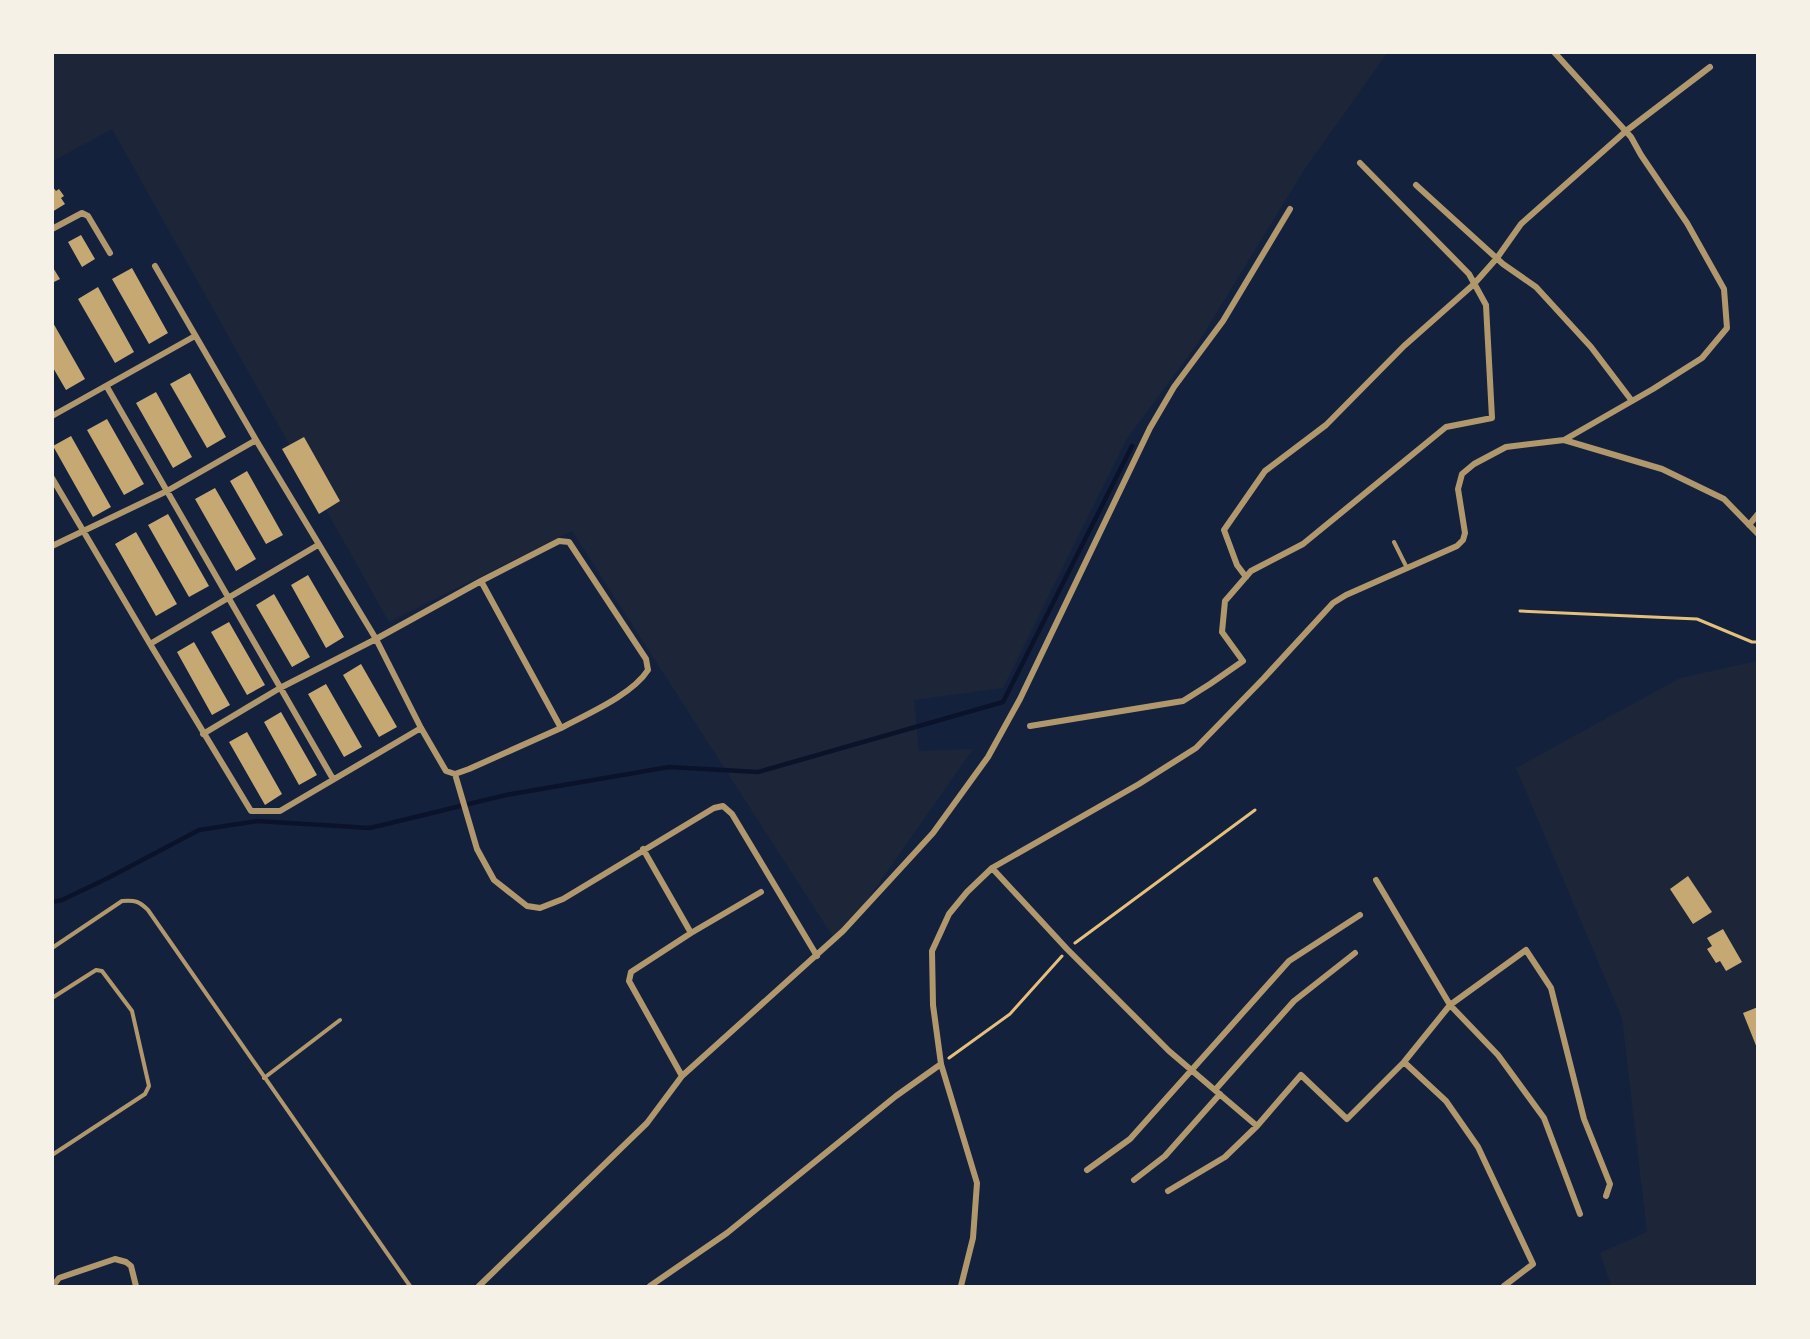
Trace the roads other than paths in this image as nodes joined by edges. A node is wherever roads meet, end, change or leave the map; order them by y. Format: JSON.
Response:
{"nodes":[{"id":1,"x":1554,"y":52,"type":"edge"},
{"id":2,"x":1710,"y":67,"type":"dead end"},
{"id":3,"x":1626,"y":131,"type":"junction"},
{"id":4,"x":1360,"y":163,"type":"dead end"},
{"id":5,"x":1416,"y":185,"type":"dead end"},
{"id":6,"x":1290,"y":209,"type":"dead end"},
{"id":7,"x":52,"y":229,"type":"edge"},
{"id":8,"x":111,"y":253,"type":"dead end"},
{"id":9,"x":1497,"y":258,"type":"junction"},
{"id":10,"x":155,"y":266,"type":"dead end"},
{"id":11,"x":1474,"y":284,"type":"junction"},
{"id":12,"x":195,"y":336,"type":"junction"},
{"id":13,"x":107,"y":387,"type":"junction"},
{"id":14,"x":1632,"y":401,"type":"junction"},
{"id":15,"x":52,"y":416,"type":"edge"},
{"id":16,"x":256,"y":440,"type":"junction"},
{"id":17,"x":1564,"y":440,"type":"junction"},
{"id":18,"x":52,"y":478,"type":"edge"},
{"id":19,"x":167,"y":491,"type":"junction"},
{"id":20,"x":1758,"y":514,"type":"edge"},
{"id":21,"x":1749,"y":525,"type":"junction"},
{"id":22,"x":84,"y":530,"type":"junction"},
{"id":23,"x":1758,"y":534,"type":"edge"},
{"id":24,"x":1394,"y":542,"type":"dead end"},
{"id":25,"x":318,"y":545,"type":"junction"},
{"id":26,"x":52,"y":546,"type":"edge"},
{"id":27,"x":1407,"y":568,"type":"junction"},
{"id":28,"x":1246,"y":577,"type":"junction"},
{"id":29,"x":481,"y":581,"type":"junction"},
{"id":30,"x":229,"y":598,"type":"junction"},
{"id":31,"x":376,"y":639,"type":"junction"},
{"id":32,"x":150,"y":644,"type":"junction"},
{"id":33,"x":280,"y":688,"type":"junction"},
{"id":34,"x":1030,"y":726,"type":"dead end"},
{"id":35,"x":421,"y":728,"type":"junction"},
{"id":36,"x":561,"y":729,"type":"junction"},
{"id":37,"x":203,"y":734,"type":"junction"},
{"id":38,"x":455,"y":774,"type":"junction"},
{"id":39,"x":333,"y":779,"type":"junction"},
{"id":40,"x":643,"y":849,"type":"junction"},
{"id":41,"x":992,"y":868,"type":"junction"},
{"id":42,"x":1376,"y":880,"type":"dead end"},
{"id":43,"x":761,"y":892,"type":"dead end"},
{"id":44,"x":1360,"y":915,"type":"dead end"},
{"id":45,"x":691,"y":933,"type":"junction"},
{"id":46,"x":52,"y":948,"type":"edge"},
{"id":47,"x":1355,"y":953,"type":"dead end"},
{"id":48,"x":817,"y":956,"type":"junction"},
{"id":49,"x":52,"y":998,"type":"edge"},
{"id":50,"x":1450,"y":1005,"type":"junction"},
{"id":51,"x":340,"y":1020,"type":"dead end"},
{"id":52,"x":1404,"y":1062,"type":"junction"},
{"id":53,"x":941,"y":1064,"type":"junction"},
{"id":54,"x":1193,"y":1071,"type":"junction"},
{"id":55,"x":682,"y":1076,"type":"junction"},
{"id":56,"x":264,"y":1078,"type":"junction"},
{"id":57,"x":1218,"y":1092,"type":"junction"},
{"id":58,"x":1257,"y":1126,"type":"junction"},
{"id":59,"x":52,"y":1155,"type":"edge"},
{"id":60,"x":1087,"y":1170,"type":"dead end"},
{"id":61,"x":1134,"y":1180,"type":"dead end"},
{"id":62,"x":1167,"y":1191,"type":"dead end"},
{"id":63,"x":1606,"y":1196,"type":"dead end"},
{"id":64,"x":1580,"y":1214,"type":"dead end"},
{"id":65,"x":660,"y":1284,"type":"edge"},
{"id":66,"x":52,"y":1287,"type":"edge"},
{"id":67,"x":136,"y":1287,"type":"edge"},
{"id":68,"x":410,"y":1287,"type":"edge"},
{"id":69,"x":479,"y":1287,"type":"edge"},
{"id":70,"x":650,"y":1287,"type":"edge"},
{"id":71,"x":961,"y":1287,"type":"edge"},
{"id":72,"x":1504,"y":1287,"type":"edge"}],
"edges":[{"from":1,"to":3,"type":"street"},
{"from":2,"to":3,"type":"street"},
{"from":3,"to":9,"type":"street"},
{"from":3,"to":14,"type":"street"},
{"from":4,"to":11,"type":"street"},
{"from":5,"to":9,"type":"street"},
{"from":6,"to":48,"type":"street"},
{"from":7,"to":8,"type":"street"},
{"from":9,"to":11,"type":"street"},
{"from":9,"to":14,"type":"street"},
{"from":10,"to":12,"type":"street"},
{"from":11,"to":28,"type":"street"},
{"from":11,"to":28,"type":"street"},
{"from":12,"to":13,"type":"street"},
{"from":12,"to":16,"type":"street"},
{"from":13,"to":15,"type":"street"},
{"from":13,"to":19,"type":"street"},
{"from":14,"to":17,"type":"street"},
{"from":16,"to":19,"type":"street"},
{"from":16,"to":25,"type":"street"},
{"from":17,"to":21,"type":"street"},
{"from":17,"to":27,"type":"street"},
{"from":18,"to":22,"type":"street"},
{"from":19,"to":22,"type":"street"},
{"from":19,"to":30,"type":"street"},
{"from":20,"to":21,"type":"street"},
{"from":21,"to":23,"type":"street"},
{"from":22,"to":26,"type":"street"},
{"from":22,"to":32,"type":"street"},
{"from":24,"to":27,"type":"lane"},
{"from":25,"to":30,"type":"street"},
{"from":25,"to":31,"type":"street"},
{"from":27,"to":41,"type":"street"},
{"from":28,"to":34,"type":"street"},
{"from":29,"to":31,"type":"street"},
{"from":29,"to":36,"type":"street"},
{"from":29,"to":36,"type":"street"},
{"from":30,"to":32,"type":"street"},
{"from":30,"to":33,"type":"street"},
{"from":31,"to":33,"type":"street"},
{"from":31,"to":35,"type":"street"},
{"from":32,"to":37,"type":"street"},
{"from":33,"to":37,"type":"street"},
{"from":33,"to":39,"type":"street"},
{"from":35,"to":38,"type":"street"},
{"from":35,"to":39,"type":"street"},
{"from":36,"to":38,"type":"street"},
{"from":37,"to":39,"type":"street"},
{"from":38,"to":40,"type":"street"},
{"from":40,"to":45,"type":"street"},
{"from":40,"to":48,"type":"street"},
{"from":41,"to":53,"type":"street"},
{"from":41,"to":54,"type":"street"},
{"from":42,"to":50,"type":"street"},
{"from":43,"to":45,"type":"street"},
{"from":44,"to":54,"type":"street"},
{"from":45,"to":55,"type":"street"},
{"from":46,"to":56,"type":"lane"},
{"from":47,"to":57,"type":"street"},
{"from":48,"to":55,"type":"street"},
{"from":49,"to":59,"type":"lane"},
{"from":50,"to":52,"type":"street"},
{"from":50,"to":63,"type":"street"},
{"from":50,"to":64,"type":"street"},
{"from":51,"to":56,"type":"lane"},
{"from":52,"to":58,"type":"street"},
{"from":52,"to":72,"type":"street"},
{"from":53,"to":65,"type":"street"},
{"from":53,"to":71,"type":"street"},
{"from":54,"to":57,"type":"street"},
{"from":54,"to":60,"type":"street"},
{"from":55,"to":69,"type":"street"},
{"from":56,"to":68,"type":"lane"},
{"from":57,"to":58,"type":"street"},
{"from":57,"to":61,"type":"street"},
{"from":58,"to":62,"type":"street"},
{"from":65,"to":70,"type":"street"},
{"from":66,"to":67,"type":"street"}]}
